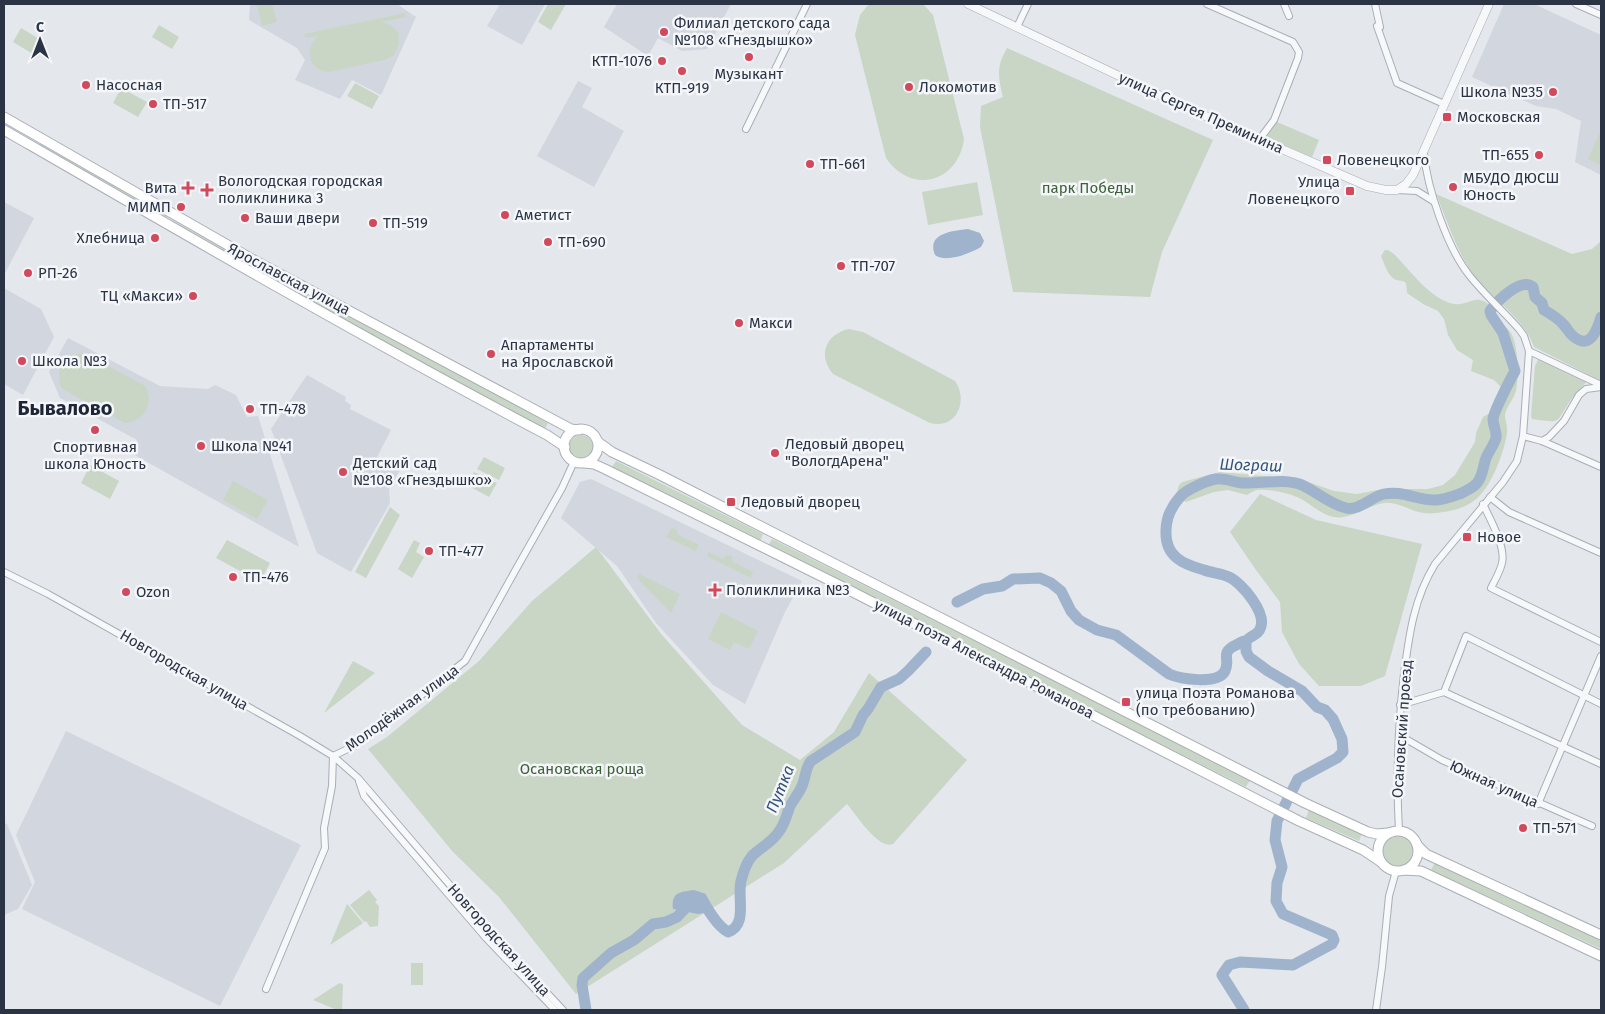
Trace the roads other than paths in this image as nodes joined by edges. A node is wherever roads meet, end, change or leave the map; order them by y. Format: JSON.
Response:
{"nodes":[{"id":1,"x":807,"y":4,"type":"edge"},
{"id":2,"x":968,"y":4,"type":"edge"},
{"id":3,"x":1028,"y":4,"type":"edge"},
{"id":4,"x":1207,"y":4,"type":"edge"},
{"id":5,"x":1284,"y":4,"type":"edge"},
{"id":6,"x":1375,"y":4,"type":"edge"},
{"id":7,"x":1489,"y":4,"type":"edge"},
{"id":8,"x":1576,"y":4,"type":"edge"},
{"id":9,"x":1601,"y":15,"type":"edge"},
{"id":10,"x":1289,"y":16,"type":"dead end"},
{"id":11,"x":1017,"y":27,"type":"junction"},
{"id":12,"x":1444,"y":104,"type":"junction"},
{"id":13,"x":4,"y":117,"type":"edge"},
{"id":14,"x":746,"y":129,"type":"dead end"},
{"id":15,"x":4,"y":130,"type":"edge"},
{"id":16,"x":1259,"y":140,"type":"junction"},
{"id":17,"x":1424,"y":153,"type":"junction"},
{"id":18,"x":1397,"y":190,"type":"junction"},
{"id":19,"x":1434,"y":202,"type":"junction"},
{"id":20,"x":1529,"y":351,"type":"junction"},
{"id":21,"x":1601,"y":386,"type":"edge"},
{"id":22,"x":579,"y":430,"type":"junction"},
{"id":23,"x":1523,"y":436,"type":"junction"},
{"id":24,"x":1542,"y":441,"type":"junction"},
{"id":25,"x":598,"y":442,"type":"junction"},
{"id":26,"x":565,"y":447,"type":"junction"},
{"id":27,"x":585,"y":462,"type":"junction"},
{"id":28,"x":572,"y":466,"type":"dead end"},
{"id":29,"x":1601,"y":467,"type":"edge"},
{"id":30,"x":1490,"y":497,"type":"junction"},
{"id":31,"x":1483,"y":504,"type":"junction"},
{"id":32,"x":1601,"y":553,"type":"edge"},
{"id":33,"x":4,"y":572,"type":"edge"},
{"id":34,"x":1601,"y":642,"type":"edge"},
{"id":35,"x":1601,"y":656,"type":"edge"},
{"id":36,"x":1444,"y":692,"type":"junction"},
{"id":37,"x":1584,"y":696,"type":"junction"},
{"id":38,"x":1601,"y":704,"type":"edge"},
{"id":39,"x":1400,"y":705,"type":"junction"},
{"id":40,"x":1399,"y":735,"type":"junction"},
{"id":41,"x":1563,"y":746,"type":"junction"},
{"id":42,"x":333,"y":756,"type":"junction"},
{"id":43,"x":1601,"y":764,"type":"edge"},
{"id":44,"x":358,"y":778,"type":"junction"},
{"id":45,"x":1538,"y":804,"type":"junction"},
{"id":46,"x":1592,"y":826,"type":"dead end"},
{"id":47,"x":1399,"y":831,"type":"junction"},
{"id":48,"x":1388,"y":834,"type":"junction"},
{"id":49,"x":1417,"y":845,"type":"junction"},
{"id":50,"x":1381,"y":862,"type":"junction"},
{"id":51,"x":1400,"y":871,"type":"junction"},
{"id":52,"x":1601,"y":936,"type":"edge"},
{"id":53,"x":1601,"y":956,"type":"edge"},
{"id":54,"x":266,"y":988,"type":"dead end"},
{"id":55,"x":554,"y":1010,"type":"edge"},
{"id":56,"x":563,"y":1010,"type":"edge"},
{"id":57,"x":1376,"y":1010,"type":"edge"}],
"edges":[{"from":1,"to":14,"type":"street"},
{"from":2,"to":11,"type":"street","name":"улица Сергея Преминина"},
{"from":3,"to":11,"type":"street"},
{"from":4,"to":16,"type":"street"},
{"from":5,"to":10,"type":"street"},
{"from":6,"to":12,"type":"street"},
{"from":7,"to":12,"type":"street"},
{"from":8,"to":9,"type":"street"},
{"from":11,"to":16,"type":"street","name":"улица Сергея Преминина"},
{"from":12,"to":17,"type":"street"},
{"from":13,"to":22,"type":"main road","name":"Ярославская улица"},
{"from":15,"to":26,"type":"main road","name":"Ярославская улица"},
{"from":16,"to":18,"type":"street","name":"улица Сергея Преминина"},
{"from":17,"to":18,"type":"street"},
{"from":17,"to":19,"type":"street"},
{"from":18,"to":19,"type":"street"},
{"from":19,"to":20,"type":"street"},
{"from":20,"to":21,"type":"street"},
{"from":20,"to":23,"type":"street","name":"Осановский проезд"},
{"from":21,"to":24,"type":"street"},
{"from":22,"to":25,"type":"main road"},
{"from":22,"to":26,"type":"main road"},
{"from":23,"to":24,"type":"street"},
{"from":23,"to":30,"type":"street","name":"Осановский проезд"},
{"from":24,"to":29,"type":"street"},
{"from":25,"to":27,"type":"main road"},
{"from":25,"to":48,"type":"main road","name":"улица поэта Александра Романова"},
{"from":26,"to":27,"type":"main road"},
{"from":27,"to":50,"type":"main road","name":"улица поэта Александра Романова"},
{"from":28,"to":42,"type":"street","name":"Молодёжная улица"},
{"from":30,"to":31,"type":"street","name":"Осановский проезд"},
{"from":30,"to":32,"type":"street"},
{"from":31,"to":34,"type":"street"},
{"from":31,"to":39,"type":"street","name":"Осановский проезд"},
{"from":33,"to":42,"type":"street","name":"Новгородская улица"},
{"from":35,"to":37,"type":"street"},
{"from":36,"to":37,"type":"street"},
{"from":36,"to":39,"type":"street"},
{"from":36,"to":41,"type":"street"},
{"from":37,"to":38,"type":"street"},
{"from":37,"to":41,"type":"street"},
{"from":39,"to":40,"type":"street","name":"Осановский проезд"},
{"from":40,"to":45,"type":"street","name":"Южная улица"},
{"from":40,"to":47,"type":"street","name":"Осановский проезд"},
{"from":41,"to":43,"type":"street"},
{"from":41,"to":45,"type":"street"},
{"from":42,"to":44,"type":"street","name":"Новгородская улица"},
{"from":42,"to":54,"type":"street","name":"Молодёжная улица"},
{"from":44,"to":55,"type":"street","name":"Новгородская улица"},
{"from":44,"to":56,"type":"street","name":"Новгородская улица"},
{"from":45,"to":46,"type":"street","name":"Южная улица"},
{"from":47,"to":48,"type":"main road"},
{"from":47,"to":49,"type":"main road"},
{"from":48,"to":50,"type":"main road"},
{"from":49,"to":51,"type":"main road"},
{"from":49,"to":52,"type":"main road"},
{"from":50,"to":51,"type":"main road"},
{"from":51,"to":53,"type":"main road"},
{"from":51,"to":57,"type":"street"}]}
